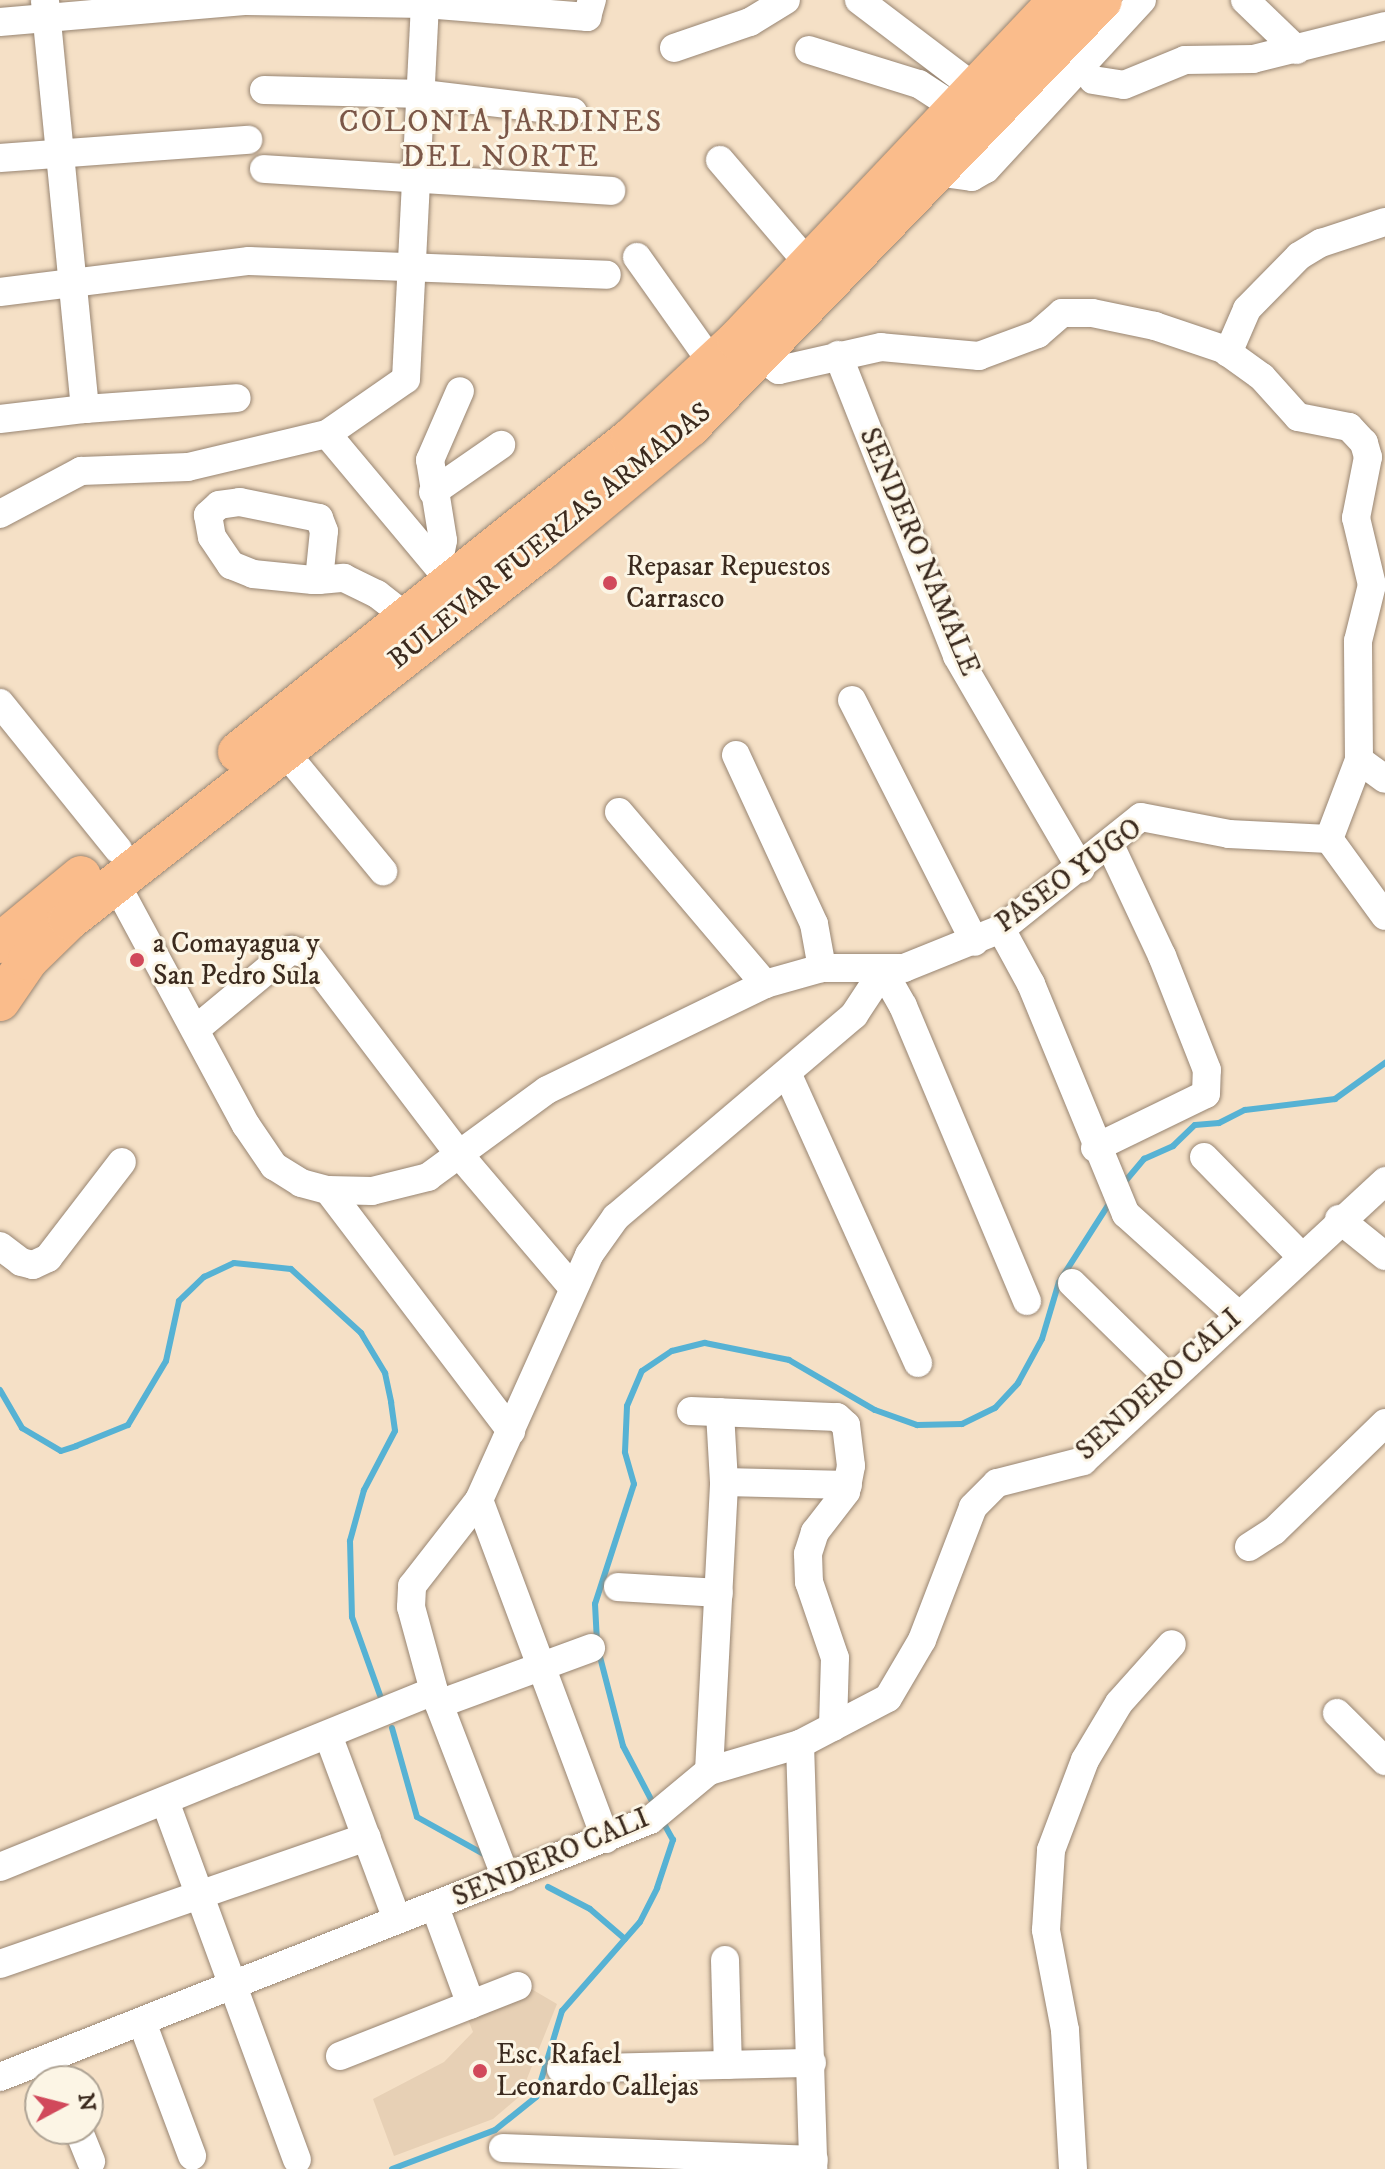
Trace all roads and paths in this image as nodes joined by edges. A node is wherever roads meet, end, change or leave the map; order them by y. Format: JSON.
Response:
{"nodes":[{"id":1,"x":592,"y":0,"type":"edge"},
{"id":2,"x":786,"y":0,"type":"edge"},
{"id":3,"x":859,"y":0,"type":"edge"},
{"id":4,"x":1059,"y":0,"type":"edge"},
{"id":5,"x":1102,"y":0,"type":"edge"},
{"id":6,"x":1142,"y":0,"type":"edge"},
{"id":7,"x":1245,"y":0,"type":"edge"},
{"id":8,"x":425,"y":2,"type":"edge"},
{"id":9,"x":46,"y":9,"type":"edge"},
{"id":10,"x":0,"y":22,"type":"edge"},
{"id":11,"x":1385,"y":26,"type":"edge"},
{"id":12,"x":674,"y":48,"type":"dead end"},
{"id":13,"x":809,"y":50,"type":"dead end"},
{"id":14,"x":1297,"y":50,"type":"junction"},
{"id":15,"x":1093,"y":80,"type":"dead end"},
{"id":16,"x":264,"y":90,"type":"dead end"},
{"id":17,"x":423,"y":94,"type":"junction"},
{"id":18,"x":965,"y":98,"type":"junction"},
{"id":19,"x":573,"y":112,"type":"dead end"},
{"id":20,"x":248,"y":140,"type":"dead end"},
{"id":21,"x":60,"y":152,"type":"junction"},
{"id":22,"x":0,"y":158,"type":"edge"},
{"id":23,"x":720,"y":160,"type":"dead end"},
{"id":24,"x":264,"y":169,"type":"dead end"},
{"id":25,"x":936,"y":172,"type":"junction"},
{"id":26,"x":420,"y":176,"type":"junction"},
{"id":27,"x":611,"y":191,"type":"dead end"},
{"id":28,"x":1385,"y":222,"type":"edge"},
{"id":29,"x":637,"y":257,"type":"dead end"},
{"id":30,"x":808,"y":263,"type":"junction"},
{"id":31,"x":414,"y":267,"type":"junction"},
{"id":32,"x":607,"y":275,"type":"dead end"},
{"id":33,"x":73,"y":283,"type":"junction"},
{"id":34,"x":0,"y":292,"type":"edge"},
{"id":35,"x":1228,"y":353,"type":"junction"},
{"id":36,"x":838,"y":355,"type":"junction"},
{"id":37,"x":758,"y":357,"type":"junction"},
{"id":38,"x":712,"y":363,"type":"junction"},
{"id":39,"x":460,"y":391,"type":"dead end"},
{"id":40,"x":237,"y":398,"type":"dead end"},
{"id":41,"x":85,"y":409,"type":"junction"},
{"id":42,"x":0,"y":419,"type":"edge"},
{"id":43,"x":327,"y":434,"type":"junction"},
{"id":44,"x":501,"y":445,"type":"dead end"},
{"id":45,"x":433,"y":492,"type":"junction"},
{"id":46,"x":0,"y":514,"type":"edge"},
{"id":47,"x":444,"y":573,"type":"junction"},
{"id":48,"x":319,"y":580,"type":"dead end"},
{"id":49,"x":406,"y":617,"type":"junction"},
{"id":50,"x":852,"y":700,"type":"dead end"},
{"id":51,"x":0,"y":703,"type":"edge"},
{"id":52,"x":284,"y":751,"type":"junction"},
{"id":53,"x":736,"y":755,"type":"dead end"},
{"id":54,"x":1359,"y":760,"type":"junction"},
{"id":55,"x":1385,"y":779,"type":"edge"},
{"id":56,"x":619,"y":812,"type":"dead end"},
{"id":57,"x":1329,"y":839,"type":"junction"},
{"id":58,"x":1110,"y":845,"type":"junction"},
{"id":59,"x":117,"y":865,"type":"junction"},
{"id":60,"x":1081,"y":869,"type":"junction"},
{"id":61,"x":383,"y":871,"type":"dead end"},
{"id":62,"x":1385,"y":916,"type":"edge"},
{"id":63,"x":1001,"y":929,"type":"junction"},
{"id":64,"x":975,"y":942,"type":"junction"},
{"id":65,"x":0,"y":943,"type":"edge"},
{"id":66,"x":822,"y":968,"type":"junction"},
{"id":67,"x":883,"y":971,"type":"junction"},
{"id":68,"x":765,"y":984,"type":"junction"},
{"id":69,"x":0,"y":1001,"type":"edge"},
{"id":70,"x":196,"y":1029,"type":"junction"},
{"id":71,"x":788,"y":1075,"type":"junction"},
{"id":72,"x":1095,"y":1148,"type":"junction"},
{"id":73,"x":458,"y":1153,"type":"junction"},
{"id":74,"x":1204,"y":1157,"type":"dead end"},
{"id":75,"x":122,"y":1162,"type":"dead end"},
{"id":76,"x":1385,"y":1181,"type":"edge"},
{"id":77,"x":328,"y":1190,"type":"junction"},
{"id":78,"x":1339,"y":1219,"type":"junction"},
{"id":79,"x":0,"y":1246,"type":"edge"},
{"id":80,"x":1300,"y":1255,"type":"junction"},
{"id":81,"x":1385,"y":1256,"type":"edge"},
{"id":82,"x":1072,"y":1283,"type":"dead end"},
{"id":83,"x":573,"y":1288,"type":"junction"},
{"id":84,"x":1027,"y":1301,"type":"dead end"},
{"id":85,"x":1237,"y":1314,"type":"junction"},
{"id":86,"x":918,"y":1363,"type":"dead end"},
{"id":87,"x":1168,"y":1377,"type":"junction"},
{"id":88,"x":691,"y":1411,"type":"dead end"},
{"id":89,"x":720,"y":1412,"type":"junction"},
{"id":90,"x":1385,"y":1423,"type":"edge"},
{"id":91,"x":511,"y":1431,"type":"junction"},
{"id":92,"x":724,"y":1482,"type":"junction"},
{"id":93,"x":848,"y":1485,"type":"junction"},
{"id":94,"x":479,"y":1500,"type":"junction"},
{"id":95,"x":1249,"y":1547,"type":"dead end"},
{"id":96,"x":618,"y":1587,"type":"dead end"},
{"id":97,"x":719,"y":1593,"type":"junction"},
{"id":98,"x":1172,"y":1644,"type":"dead end"},
{"id":99,"x":591,"y":1648,"type":"dead end"},
{"id":100,"x":538,"y":1667,"type":"junction"},
{"id":101,"x":436,"y":1697,"type":"junction"},
{"id":102,"x":1337,"y":1713,"type":"dead end"},
{"id":103,"x":833,"y":1727,"type":"junction"},
{"id":104,"x":328,"y":1735,"type":"junction"},
{"id":105,"x":800,"y":1744,"type":"junction"},
{"id":106,"x":1385,"y":1761,"type":"edge"},
{"id":107,"x":709,"y":1771,"type":"junction"},
{"id":108,"x":165,"y":1801,"type":"junction"},
{"id":109,"x":367,"y":1837,"type":"junction"},
{"id":110,"x":606,"y":1839,"type":"junction"},
{"id":111,"x":0,"y":1867,"type":"edge"},
{"id":112,"x":506,"y":1878,"type":"junction"},
{"id":113,"x":199,"y":1892,"type":"junction"},
{"id":114,"x":435,"y":1907,"type":"junction"},
{"id":115,"x":397,"y":1920,"type":"junction"},
{"id":116,"x":725,"y":1960,"type":"dead end"},
{"id":117,"x":0,"y":1964,"type":"edge"},
{"id":118,"x":518,"y":1986,"type":"dead end"},
{"id":119,"x":233,"y":1987,"type":"junction"},
{"id":120,"x":471,"y":2005,"type":"junction"},
{"id":121,"x":142,"y":2022,"type":"junction"},
{"id":122,"x":340,"y":2056,"type":"dead end"},
{"id":123,"x":812,"y":2063,"type":"junction"},
{"id":124,"x":61,"y":2065,"type":"edge"},
{"id":125,"x":728,"y":2065,"type":"junction"},
{"id":126,"x":561,"y":2069,"type":"dead end"},
{"id":127,"x":24,"y":2073,"type":"edge"},
{"id":128,"x":0,"y":2077,"type":"edge"},
{"id":129,"x":84,"y":2145,"type":"edge"},
{"id":130,"x":503,"y":2148,"type":"dead end"},
{"id":131,"x":192,"y":2156,"type":"dead end"},
{"id":132,"x":297,"y":2160,"type":"dead end"},
{"id":133,"x":91,"y":2161,"type":"dead end"},
{"id":134,"x":814,"y":2165,"type":"edge"},
{"id":135,"x":1073,"y":2169,"type":"edge"}],
"edges":[{"from":1,"to":8,"type":"street"},
{"from":2,"to":12,"type":"street"},
{"from":3,"to":18,"type":"street"},
{"from":4,"to":18,"type":"highway","name":"BULEVAR FUERZAS ARMADAS"},
{"from":5,"to":25,"type":"highway","name":"BULEVAR FUERZAS ARMADAS"},
{"from":6,"to":25,"type":"street"},
{"from":7,"to":14,"type":"street"},
{"from":8,"to":9,"type":"street"},
{"from":8,"to":17,"type":"street"},
{"from":9,"to":10,"type":"street"},
{"from":9,"to":21,"type":"street"},
{"from":11,"to":14,"type":"street"},
{"from":13,"to":18,"type":"street"},
{"from":14,"to":15,"type":"street"},
{"from":16,"to":17,"type":"street"},
{"from":17,"to":19,"type":"street"},
{"from":17,"to":26,"type":"street"},
{"from":18,"to":30,"type":"highway","name":"BULEVAR FUERZAS ARMADAS"},
{"from":20,"to":21,"type":"street"},
{"from":21,"to":22,"type":"street"},
{"from":21,"to":33,"type":"street"},
{"from":23,"to":30,"type":"street"},
{"from":24,"to":26,"type":"street"},
{"from":25,"to":37,"type":"highway","name":"BULEVAR FUERZAS ARMADAS"},
{"from":26,"to":27,"type":"street"},
{"from":26,"to":31,"type":"street"},
{"from":28,"to":35,"type":"street"},
{"from":29,"to":38,"type":"street"},
{"from":30,"to":38,"type":"highway","name":"BULEVAR FUERZAS ARMADAS"},
{"from":31,"to":32,"type":"street"},
{"from":31,"to":33,"type":"street"},
{"from":31,"to":43,"type":"street"},
{"from":33,"to":34,"type":"street"},
{"from":33,"to":41,"type":"street"},
{"from":35,"to":36,"type":"street"},
{"from":35,"to":54,"type":"street"},
{"from":36,"to":37,"type":"street"},
{"from":36,"to":60,"type":"street","name":"SENDERO NAMALE"},
{"from":37,"to":52,"type":"highway","name":"BULEVAR FUERZAS ARMADAS"},
{"from":38,"to":47,"type":"highway","name":"BULEVAR FUERZAS ARMADAS"},
{"from":39,"to":45,"type":"street"},
{"from":40,"to":41,"type":"street"},
{"from":41,"to":42,"type":"street"},
{"from":43,"to":46,"type":"street"},
{"from":43,"to":47,"type":"street"},
{"from":44,"to":45,"type":"street"},
{"from":45,"to":47,"type":"street"},
{"from":47,"to":49,"type":"highway","name":"BULEVAR FUERZAS ARMADAS"},
{"from":48,"to":49,"type":"street"},
{"from":49,"to":59,"type":"highway","name":"BULEVAR FUERZAS ARMADAS"},
{"from":50,"to":64,"type":"street"},
{"from":51,"to":59,"type":"street","name":"PASEO YUGO"},
{"from":52,"to":59,"type":"highway","name":"BULEVAR FUERZAS ARMADAS"},
{"from":52,"to":61,"type":"street"},
{"from":53,"to":66,"type":"street"},
{"from":54,"to":55,"type":"street"},
{"from":54,"to":57,"type":"street"},
{"from":56,"to":68,"type":"street"},
{"from":57,"to":58,"type":"street","name":"PASEO YUGO"},
{"from":57,"to":62,"type":"street"},
{"from":58,"to":60,"type":"street","name":"PASEO YUGO"},
{"from":58,"to":72,"type":"street"},
{"from":59,"to":65,"type":"highway","name":"BULEVAR FUERZAS ARMADAS"},
{"from":59,"to":69,"type":"highway","name":"BULEVAR FUERZAS ARMADAS"},
{"from":59,"to":70,"type":"street","name":"PASEO YUGO"},
{"from":60,"to":63,"type":"street","name":"PASEO YUGO"},
{"from":63,"to":64,"type":"street","name":"PASEO YUGO"},
{"from":63,"to":72,"type":"street"},
{"from":64,"to":67,"type":"street","name":"PASEO YUGO"},
{"from":66,"to":67,"type":"street","name":"PASEO YUGO"},
{"from":66,"to":68,"type":"street","name":"PASEO YUGO"},
{"from":67,"to":71,"type":"street"},
{"from":67,"to":84,"type":"street"},
{"from":68,"to":73,"type":"street","name":"PASEO YUGO"},
{"from":70,"to":73,"type":"street"},
{"from":70,"to":77,"type":"street","name":"PASEO YUGO"},
{"from":71,"to":83,"type":"street"},
{"from":71,"to":86,"type":"street"},
{"from":72,"to":85,"type":"street"},
{"from":73,"to":77,"type":"street","name":"PASEO YUGO"},
{"from":73,"to":83,"type":"street"},
{"from":74,"to":80,"type":"street"},
{"from":75,"to":79,"type":"street"},
{"from":76,"to":78,"type":"street","name":"SENDERO CALI"},
{"from":77,"to":91,"type":"street"},
{"from":78,"to":80,"type":"street","name":"SENDERO CALI"},
{"from":78,"to":81,"type":"street"},
{"from":80,"to":85,"type":"street","name":"SENDERO CALI"},
{"from":82,"to":87,"type":"street"},
{"from":83,"to":91,"type":"street"},
{"from":85,"to":87,"type":"street","name":"SENDERO CALI"},
{"from":87,"to":103,"type":"street","name":"SENDERO CALI"},
{"from":88,"to":89,"type":"street"},
{"from":89,"to":92,"type":"street"},
{"from":89,"to":93,"type":"street"},
{"from":90,"to":95,"type":"street"},
{"from":91,"to":94,"type":"street"},
{"from":92,"to":93,"type":"street"},
{"from":92,"to":97,"type":"street"},
{"from":93,"to":103,"type":"street"},
{"from":94,"to":100,"type":"street"},
{"from":94,"to":101,"type":"street"},
{"from":96,"to":97,"type":"street"},
{"from":97,"to":107,"type":"street"},
{"from":98,"to":135,"type":"street"},
{"from":99,"to":100,"type":"street"},
{"from":100,"to":101,"type":"street"},
{"from":100,"to":110,"type":"street"},
{"from":101,"to":104,"type":"street"},
{"from":101,"to":112,"type":"street"},
{"from":102,"to":106,"type":"street"},
{"from":103,"to":105,"type":"street","name":"SENDERO CALI"},
{"from":104,"to":108,"type":"street"},
{"from":104,"to":109,"type":"street"},
{"from":105,"to":107,"type":"street","name":"SENDERO CALI"},
{"from":105,"to":123,"type":"street"},
{"from":107,"to":110,"type":"street","name":"SENDERO CALI"},
{"from":108,"to":111,"type":"street"},
{"from":108,"to":113,"type":"street"},
{"from":109,"to":113,"type":"street"},
{"from":109,"to":115,"type":"street"},
{"from":110,"to":112,"type":"street","name":"SENDERO CALI"},
{"from":112,"to":114,"type":"street","name":"SENDERO CALI"},
{"from":113,"to":117,"type":"street"},
{"from":113,"to":119,"type":"street"},
{"from":114,"to":115,"type":"street","name":"SENDERO CALI"},
{"from":114,"to":120,"type":"street"},
{"from":115,"to":119,"type":"street","name":"SENDERO CALI"},
{"from":116,"to":125,"type":"street"},
{"from":118,"to":120,"type":"street"},
{"from":119,"to":121,"type":"street","name":"SENDERO CALI"},
{"from":119,"to":132,"type":"street"},
{"from":120,"to":122,"type":"street"},
{"from":121,"to":124,"type":"street","name":"SENDERO CALI"},
{"from":121,"to":131,"type":"street"},
{"from":123,"to":125,"type":"street"},
{"from":123,"to":134,"type":"street"},
{"from":125,"to":126,"type":"street"},
{"from":127,"to":128,"type":"street","name":"SENDERO CALI"},
{"from":129,"to":133,"type":"street"},
{"from":130,"to":134,"type":"street"}]}
